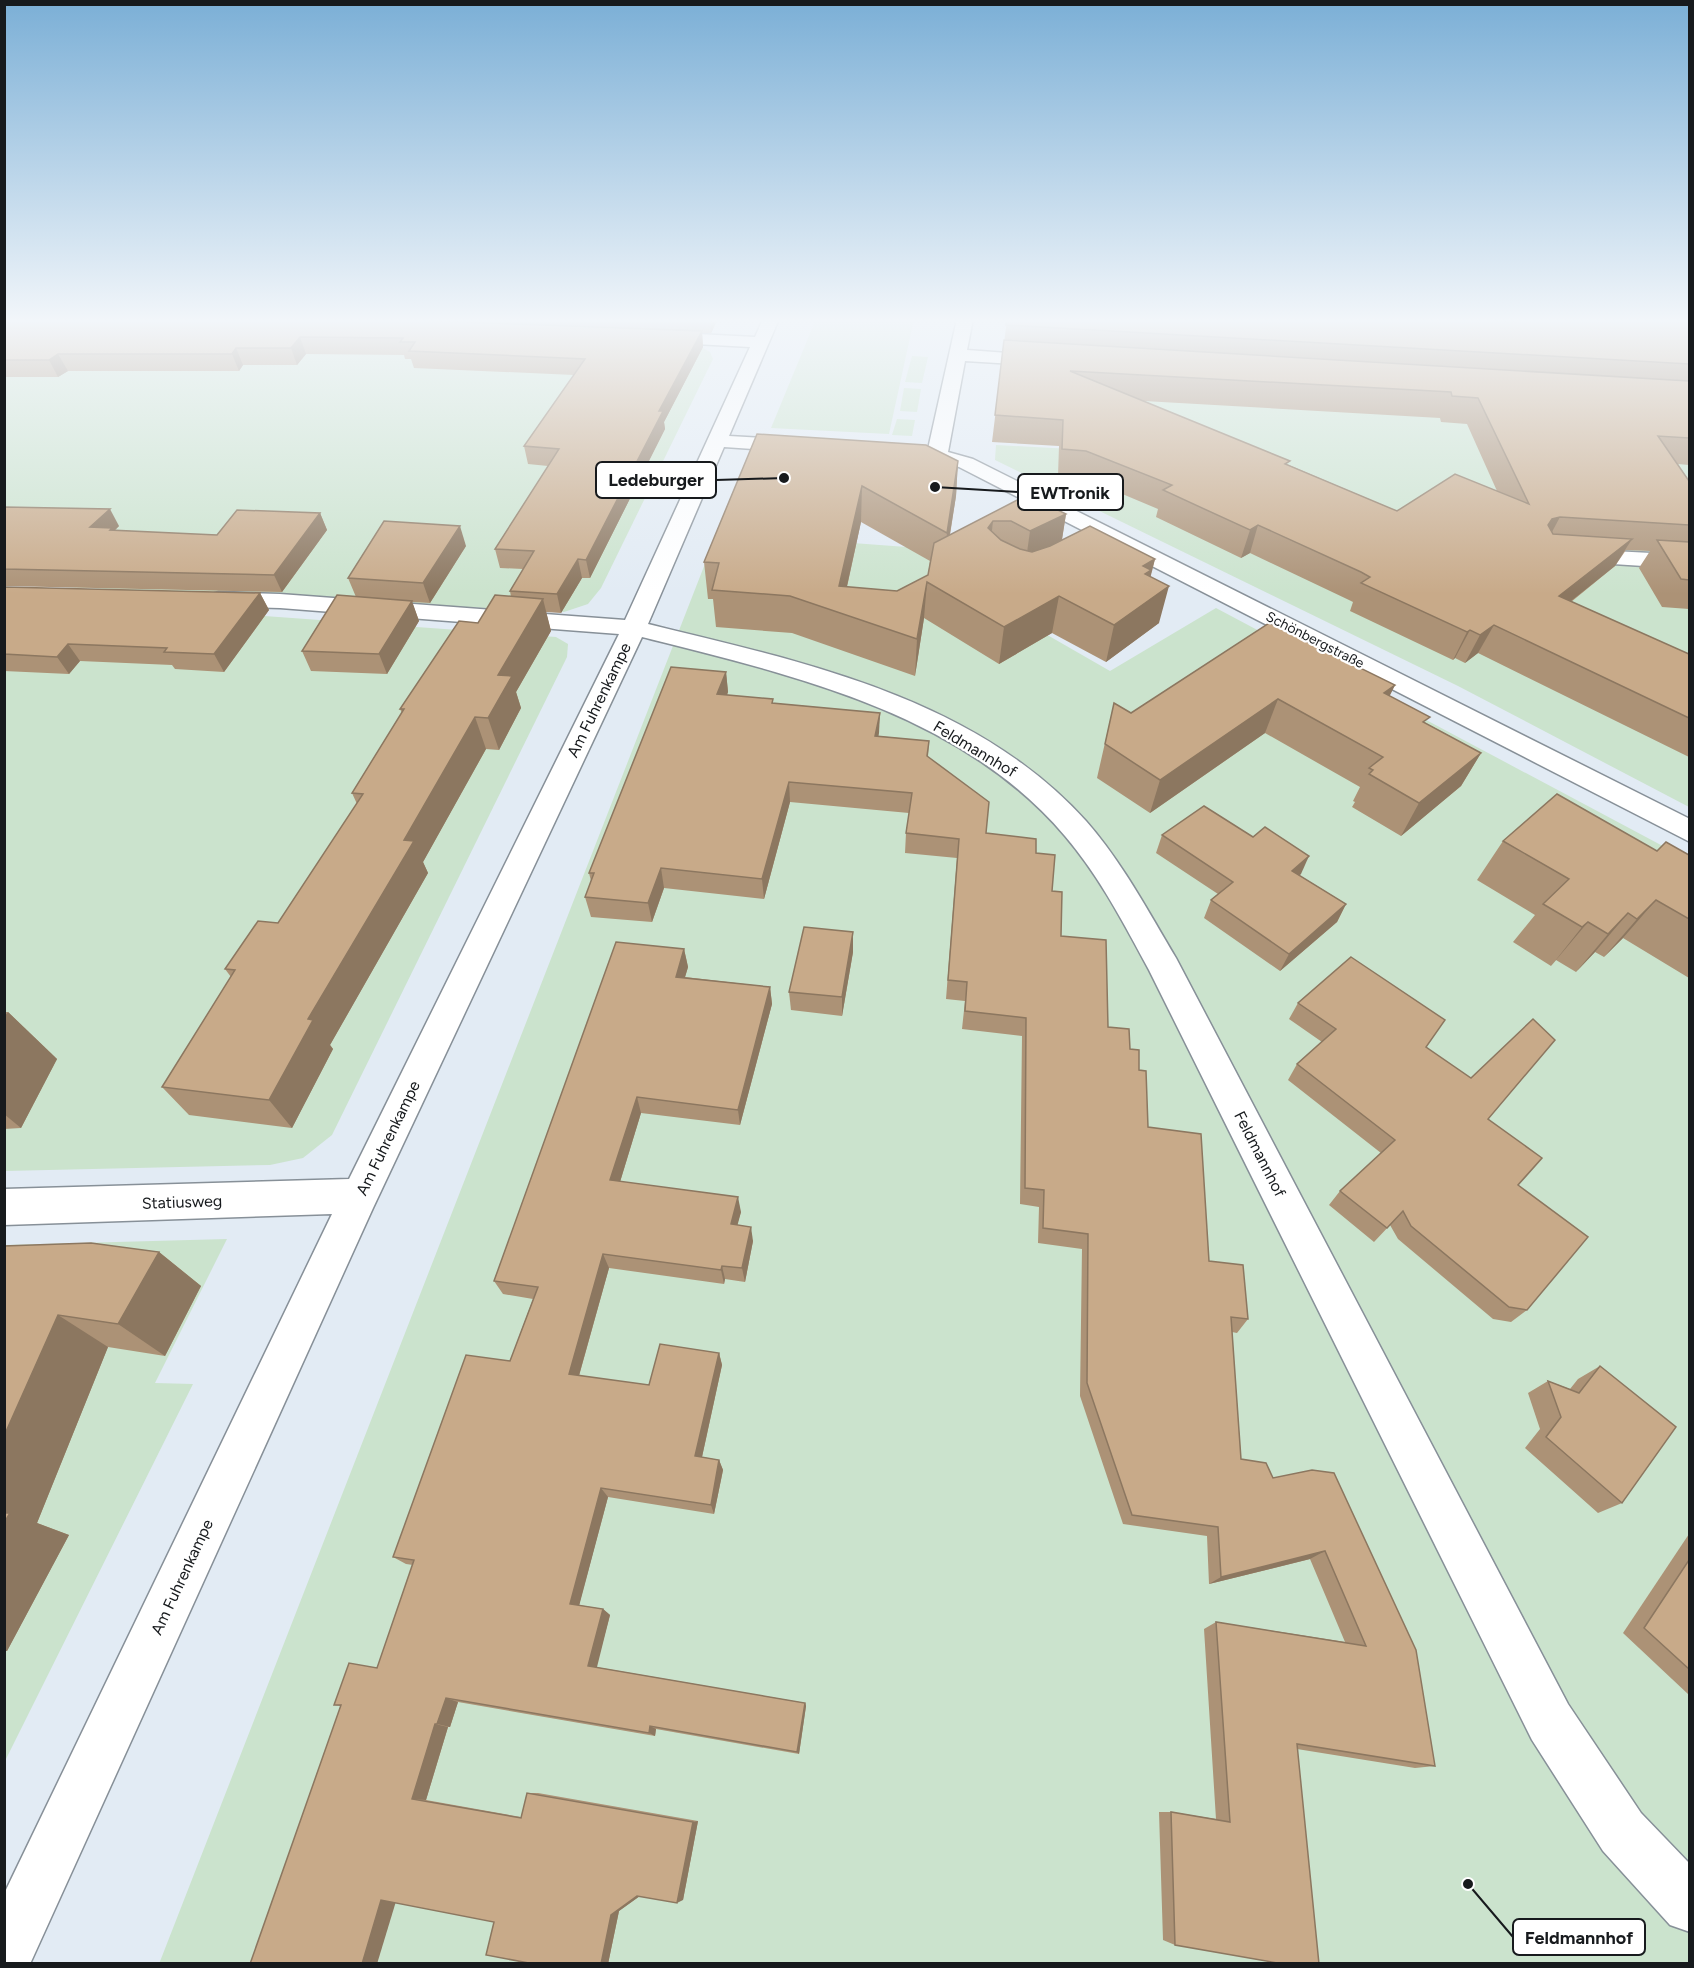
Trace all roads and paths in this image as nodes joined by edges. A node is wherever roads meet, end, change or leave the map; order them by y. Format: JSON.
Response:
{"nodes":[{"id":1,"x":730,"y":411,"type":"edge"},
{"id":2,"x":946,"y":411,"type":"edge"},
{"id":3,"x":717,"y":441,"type":"junction"},
{"id":4,"x":818,"y":447,"type":"edge"},
{"id":5,"x":896,"y":453,"type":"edge"},
{"id":6,"x":937,"y":455,"type":"junction"},
{"id":7,"x":1558,"y":555,"type":"edge"},
{"id":8,"x":1689,"y":562,"type":"edge"},
{"id":9,"x":199,"y":598,"type":"edge"},
{"id":10,"x":634,"y":628,"type":"junction"},
{"id":11,"x":1689,"y":832,"type":"edge"},
{"id":12,"x":360,"y":1196,"type":"junction"},
{"id":13,"x":4,"y":1207,"type":"edge"},
{"id":14,"x":1689,"y":1905,"type":"edge"},
{"id":15,"x":4,"y":1956,"type":"edge"}],
"edges":[{"from":1,"to":3,"type":"street","name":"Am Fuhrenkampe"},
{"from":2,"to":6,"type":"street"},
{"from":3,"to":4,"type":"street"},
{"from":3,"to":10,"type":"street","name":"Am Fuhrenkampe"},
{"from":5,"to":6,"type":"street","name":"Schönbergstraße"},
{"from":6,"to":11,"type":"street","name":"Schönbergstraße"},
{"from":7,"to":8,"type":"street"},
{"from":9,"to":10,"type":"street","name":"Feldmannhof"},
{"from":10,"to":12,"type":"street","name":"Am Fuhrenkampe"},
{"from":10,"to":14,"type":"street","name":"Feldmannhof"},
{"from":12,"to":13,"type":"street","name":"Statiusweg"},
{"from":12,"to":15,"type":"street","name":"Am Fuhrenkampe"}]}
